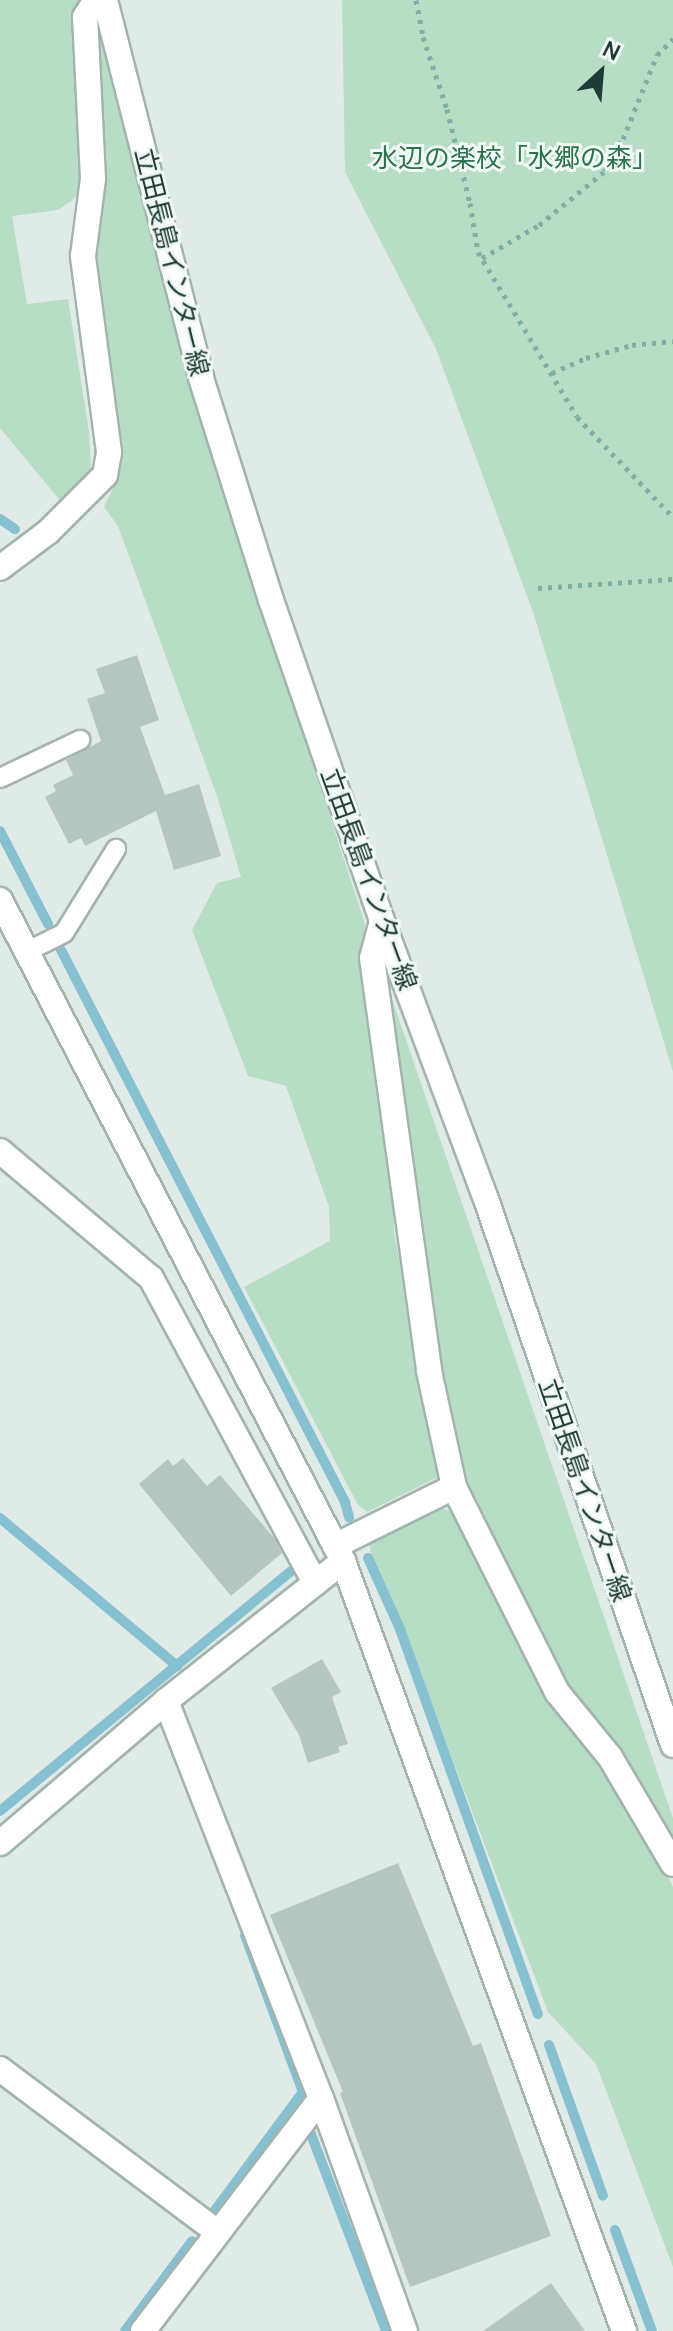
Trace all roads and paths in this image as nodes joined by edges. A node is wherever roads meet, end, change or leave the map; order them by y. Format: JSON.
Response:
{"nodes":[{"id":1,"x":96,"y":0,"type":"edge"},
{"id":2,"x":105,"y":0,"type":"edge"},
{"id":3,"x":416,"y":0,"type":"edge"},
{"id":4,"x":673,"y":39,"type":"edge"},
{"id":5,"x":482,"y":258,"type":"junction"},
{"id":6,"x":673,"y":341,"type":"edge"},
{"id":7,"x":552,"y":373,"type":"junction"},
{"id":8,"x":673,"y":517,"type":"edge"},
{"id":9,"x":0,"y":568,"type":"edge"},
{"id":10,"x":673,"y":579,"type":"edge"},
{"id":11,"x":538,"y":588,"type":"dead end"},
{"id":12,"x":80,"y":740,"type":"dead end"},
{"id":13,"x":0,"y":778,"type":"edge"},
{"id":14,"x":116,"y":849,"type":"dead end"},
{"id":15,"x":0,"y":900,"type":"edge"},
{"id":16,"x":382,"y":921,"type":"junction"},
{"id":17,"x":26,"y":952,"type":"junction"},
{"id":18,"x":0,"y":1151,"type":"edge"},
{"id":19,"x":454,"y":1487,"type":"junction"},
{"id":20,"x":339,"y":1554,"type":"junction"},
{"id":21,"x":315,"y":1583,"type":"junction"},
{"id":22,"x":166,"y":1701,"type":"junction"},
{"id":23,"x":673,"y":1745,"type":"edge"},
{"id":24,"x":0,"y":1842,"type":"edge"},
{"id":25,"x":673,"y":1864,"type":"edge"},
{"id":26,"x":0,"y":2069,"type":"edge"},
{"id":27,"x":321,"y":2098,"type":"junction"},
{"id":28,"x":217,"y":2232,"type":"junction"},
{"id":29,"x":143,"y":2331,"type":"edge"},
{"id":30,"x":405,"y":2331,"type":"edge"},
{"id":31,"x":624,"y":2331,"type":"edge"}],
"edges":[{"from":1,"to":9,"type":"street"},
{"from":2,"to":16,"type":"street","name":"立田長島インター線"},
{"from":3,"to":5,"type":"path"},
{"from":4,"to":5,"type":"path"},
{"from":5,"to":7,"type":"path"},
{"from":6,"to":7,"type":"path"},
{"from":7,"to":8,"type":"path"},
{"from":10,"to":11,"type":"path"},
{"from":12,"to":13,"type":"lane"},
{"from":14,"to":17,"type":"lane"},
{"from":15,"to":17,"type":"street"},
{"from":16,"to":19,"type":"street"},
{"from":16,"to":23,"type":"street","name":"立田長島インター線"},
{"from":17,"to":20,"type":"street"},
{"from":18,"to":21,"type":"street"},
{"from":19,"to":20,"type":"street"},
{"from":19,"to":25,"type":"street"},
{"from":20,"to":21,"type":"street"},
{"from":20,"to":31,"type":"street"},
{"from":21,"to":22,"type":"street"},
{"from":22,"to":24,"type":"street"},
{"from":22,"to":27,"type":"street"},
{"from":26,"to":28,"type":"street"},
{"from":27,"to":28,"type":"street"},
{"from":27,"to":30,"type":"street"},
{"from":28,"to":29,"type":"street"}]}
